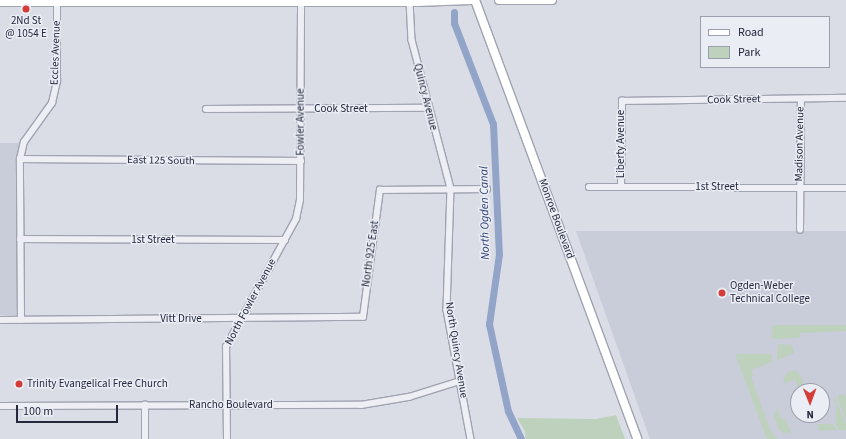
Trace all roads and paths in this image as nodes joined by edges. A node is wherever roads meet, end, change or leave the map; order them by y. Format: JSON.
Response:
{"nodes":[{"id":1,"x":204,"y":0,"type":"edge"},
{"id":2,"x":471,"y":0,"type":"edge"},
{"id":3,"x":475,"y":0,"type":"edge"},
{"id":4,"x":499,"y":0,"type":"edge"},
{"id":5,"x":552,"y":0,"type":"edge"},
{"id":6,"x":301,"y":1,"type":"edge"},
{"id":7,"x":0,"y":2,"type":"edge"},
{"id":8,"x":57,"y":2,"type":"junction"},
{"id":9,"x":410,"y":2,"type":"junction"},
{"id":10,"x":846,"y":98,"type":"edge"},
{"id":11,"x":801,"y":100,"type":"junction"},
{"id":12,"x":622,"y":101,"type":"joint"},
{"id":13,"x":428,"y":108,"type":"junction"},
{"id":14,"x":206,"y":109,"type":"dead end"},
{"id":15,"x":301,"y":109,"type":"junction"},
{"id":16,"x":20,"y":159,"type":"junction"},
{"id":17,"x":301,"y":161,"type":"junction"},
{"id":18,"x":589,"y":187,"type":"dead end"},
{"id":19,"x":621,"y":187,"type":"junction"},
{"id":20,"x":800,"y":188,"type":"junction"},
{"id":21,"x":846,"y":188,"type":"edge"},
{"id":22,"x":451,"y":189,"type":"junction"},
{"id":23,"x":487,"y":189,"type":"dead end"},
{"id":24,"x":800,"y":230,"type":"dead end"},
{"id":25,"x":20,"y":240,"type":"junction"},
{"id":26,"x":285,"y":240,"type":"junction"},
{"id":27,"x":362,"y":317,"type":"joint"},
{"id":28,"x":243,"y":318,"type":"junction"},
{"id":29,"x":0,"y":320,"type":"edge"},
{"id":30,"x":21,"y":320,"type":"junction"},
{"id":31,"x":460,"y":381,"type":"junction"},
{"id":32,"x":145,"y":405,"type":"junction"},
{"id":33,"x":226,"y":405,"type":"junction"},
{"id":34,"x":0,"y":406,"type":"edge"},
{"id":35,"x":145,"y":439,"type":"edge"},
{"id":36,"x":227,"y":439,"type":"edge"},
{"id":37,"x":470,"y":439,"type":"edge"},
{"id":38,"x":637,"y":439,"type":"edge"}],
"edges":[{"from":1,"to":6,"type":"main road"},
{"from":1,"to":8,"type":"main road"},
{"from":2,"to":9,"type":"main road"},
{"from":3,"to":38,"type":"main road","name":"Monroe Boulevard"},
{"from":4,"to":5,"type":"main road"},
{"from":6,"to":9,"type":"main road"},
{"from":6,"to":15,"type":"street","name":"Fowler Avenue"},
{"from":7,"to":8,"type":"main road"},
{"from":8,"to":16,"type":"street","name":"Eccles Avenue"},
{"from":9,"to":13,"type":"street","name":"Quincy Avenue"},
{"from":10,"to":11,"type":"street","name":"Cook Street"},
{"from":11,"to":12,"type":"street","name":"Cook Street"},
{"from":11,"to":20,"type":"street","name":"Madison Avenue"},
{"from":12,"to":19,"type":"street","name":"Liberty Avenue"},
{"from":13,"to":15,"type":"street","name":"Cook Street"},
{"from":13,"to":22,"type":"street","name":"Quincy Avenue"},
{"from":14,"to":15,"type":"street","name":"Cook Street"},
{"from":15,"to":17,"type":"street","name":"Fowler Avenue"},
{"from":16,"to":17,"type":"street","name":"East 125 South"},
{"from":16,"to":25,"type":"street","name":"Eccles Avenue"},
{"from":17,"to":26,"type":"street","name":"Fowler Avenue"},
{"from":18,"to":19,"type":"street","name":"1st Street"},
{"from":19,"to":20,"type":"street","name":"1st Street"},
{"from":20,"to":21,"type":"street","name":"1st Street"},
{"from":20,"to":24,"type":"street","name":"Madison Avenue"},
{"from":22,"to":23,"type":"street"},
{"from":22,"to":27,"type":"street","name":"North 925 East"},
{"from":22,"to":31,"type":"street","name":"North Quincy Avenue"},
{"from":25,"to":26,"type":"street","name":"1st Street"},
{"from":25,"to":30,"type":"street","name":"Eccles Avenue"},
{"from":26,"to":28,"type":"street","name":"North Fowler Avenue"},
{"from":27,"to":28,"type":"street","name":"Vitt Drive"},
{"from":28,"to":30,"type":"street","name":"Vitt Drive"},
{"from":28,"to":33,"type":"street","name":"North Fowler Avenue"},
{"from":29,"to":30,"type":"street","name":"Vitt Drive"},
{"from":31,"to":33,"type":"street","name":"Rancho Boulevard"},
{"from":31,"to":37,"type":"street","name":"North Quincy Avenue"},
{"from":32,"to":33,"type":"street","name":"Rancho Boulevard"},
{"from":32,"to":34,"type":"street","name":"Rancho Boulevard"},
{"from":32,"to":35,"type":"street"},
{"from":33,"to":36,"type":"street","name":"North Fowler Avenue"}]}
